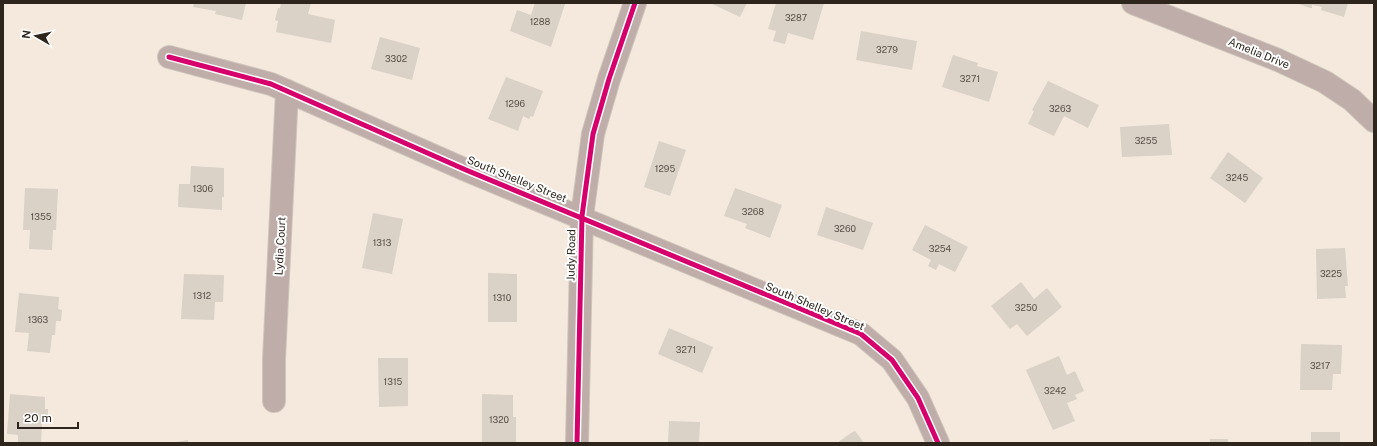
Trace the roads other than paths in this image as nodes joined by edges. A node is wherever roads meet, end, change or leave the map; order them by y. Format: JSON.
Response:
{"nodes":[{"id":1,"x":635,"y":3,"type":"edge"},
{"id":2,"x":1133,"y":3,"type":"edge"},
{"id":3,"x":169,"y":57,"type":"dead end"},
{"id":4,"x":288,"y":91,"type":"junction"},
{"id":5,"x":1374,"y":121,"type":"edge"},
{"id":6,"x":582,"y":216,"type":"junction"},
{"id":7,"x":274,"y":401,"type":"dead end"},
{"id":8,"x":577,"y":443,"type":"edge"},
{"id":9,"x":938,"y":443,"type":"edge"}],
"edges":[{"from":1,"to":6,"type":"street","name":"Judy Road"},
{"from":2,"to":5,"type":"street","name":"Amelia Drive"},
{"from":3,"to":4,"type":"street","name":"South Shelley Street"},
{"from":4,"to":6,"type":"street","name":"South Shelley Street"},
{"from":4,"to":7,"type":"street","name":"Lydia Court"},
{"from":6,"to":8,"type":"street","name":"Judy Road"},
{"from":6,"to":9,"type":"street","name":"South Shelley Street"}]}
